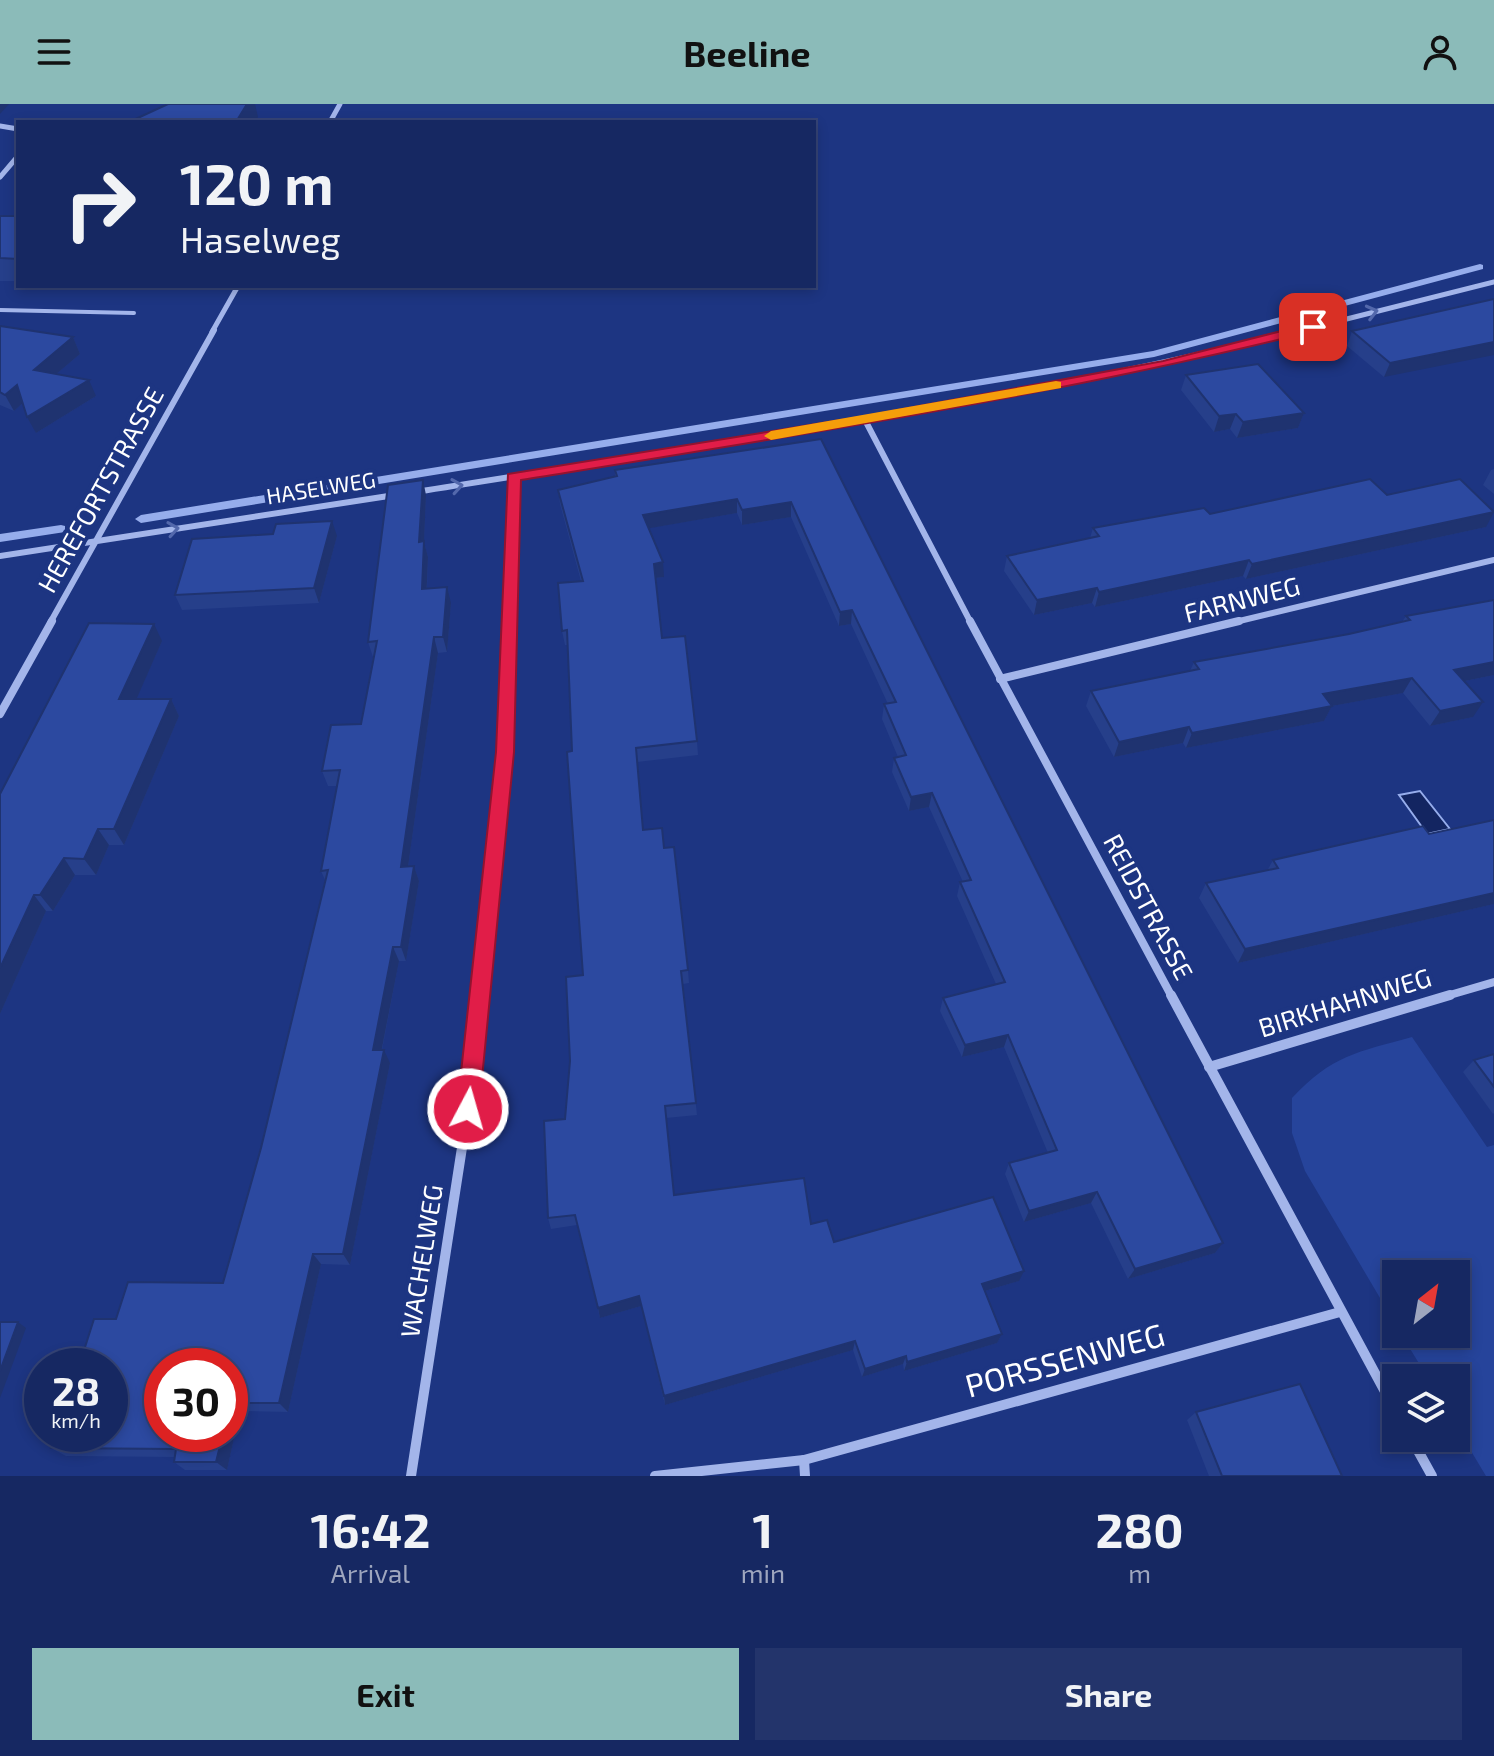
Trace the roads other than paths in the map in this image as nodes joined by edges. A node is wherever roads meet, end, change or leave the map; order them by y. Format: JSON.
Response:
{"nodes":[{"id":1,"x":16,"y":158,"type":"edge"},
{"id":2,"x":0,"y":177,"type":"edge"},
{"id":3,"x":1494,"y":282,"type":"edge"},
{"id":4,"x":237,"y":288,"type":"edge"},
{"id":5,"x":0,"y":310,"type":"edge"},
{"id":6,"x":134,"y":313,"type":"dead end"},
{"id":7,"x":865,"y":420,"type":"junction"},
{"id":8,"x":513,"y":477,"type":"junction"},
{"id":9,"x":95,"y":541,"type":"junction"},
{"id":10,"x":0,"y":556,"type":"edge"},
{"id":11,"x":1494,"y":560,"type":"edge"},
{"id":12,"x":1000,"y":679,"type":"junction"},
{"id":13,"x":0,"y":714,"type":"edge"},
{"id":14,"x":1494,"y":982,"type":"edge"},
{"id":15,"x":1209,"y":1067,"type":"junction"},
{"id":16,"x":1340,"y":1312,"type":"junction"},
{"id":17,"x":1382,"y":1387,"type":"edge"},
{"id":18,"x":1419,"y":1452,"type":"edge"},
{"id":19,"x":804,"y":1460,"type":"junction"},
{"id":20,"x":411,"y":1476,"type":"edge"},
{"id":21,"x":655,"y":1476,"type":"edge"},
{"id":22,"x":805,"y":1476,"type":"edge"},
{"id":23,"x":1432,"y":1476,"type":"edge"}],
"edges":[{"from":1,"to":2,"type":"street"},
{"from":7,"to":3,"type":"street","name":"HASELWEG","one_way":true},
{"from":4,"to":9,"type":"street","name":"HEREFORTSTRASSE"},
{"from":5,"to":6,"type":"lane"},
{"from":7,"to":8,"type":"street","name":"HASELWEG"},
{"from":7,"to":12,"type":"street","name":"REIDSTRASSE"},
{"from":9,"to":8,"type":"street","name":"HASELWEG","one_way":true},
{"from":8,"to":20,"type":"street","name":"WACHELWEG"},
{"from":9,"to":10,"type":"street","name":"HASELWEG"},
{"from":9,"to":13,"type":"street","name":"HEREFORTSTRASSE"},
{"from":11,"to":12,"type":"street","name":"FARNWEG"},
{"from":12,"to":15,"type":"street","name":"REIDSTRASSE"},
{"from":14,"to":15,"type":"street","name":"BIRKHAHNWEG"},
{"from":15,"to":16,"type":"street","name":"REIDSTRASSE"},
{"from":16,"to":17,"type":"street","name":"REIDSTRASSE"},
{"from":16,"to":19,"type":"street","name":"PORSSENWEG"},
{"from":18,"to":23,"type":"street"},
{"from":19,"to":21,"type":"street","name":"PORSSENWEG"},
{"from":19,"to":22,"type":"street"}]}
